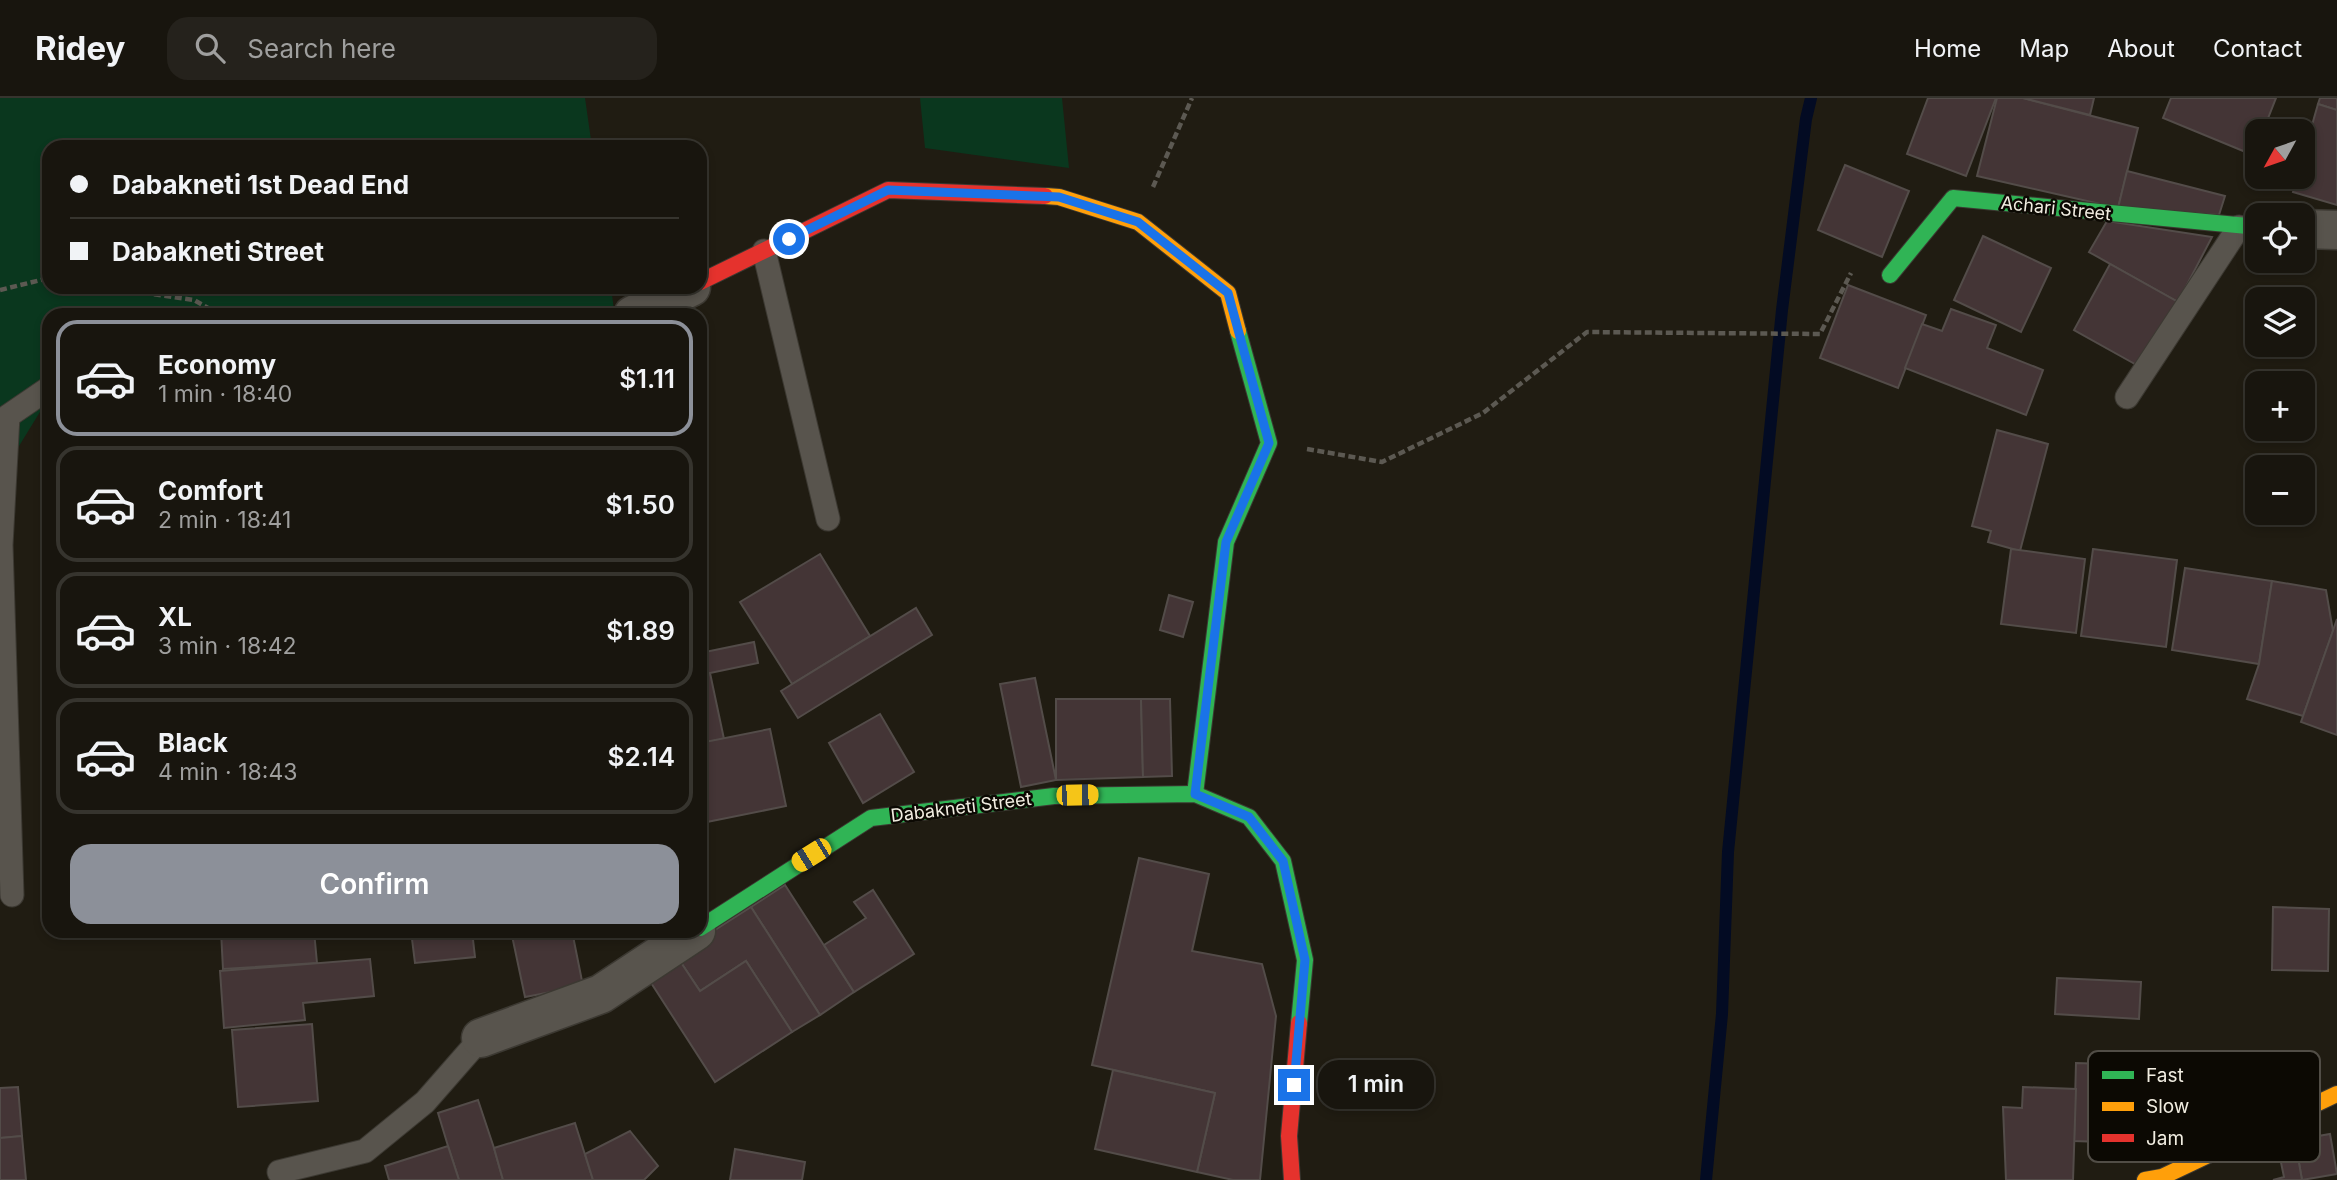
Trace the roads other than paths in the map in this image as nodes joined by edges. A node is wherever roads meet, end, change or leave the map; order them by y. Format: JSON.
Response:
{"nodes":[{"id":1,"x":2245,"y":227,"type":"edge"},
{"id":2,"x":2315,"y":229,"type":"edge"},
{"id":3,"x":2337,"y":230,"type":"edge"},
{"id":4,"x":2245,"y":231,"type":"edge"},
{"id":5,"x":764,"y":251,"type":"junction"},
{"id":6,"x":1890,"y":275,"type":"road end"},
{"id":7,"x":707,"y":279,"type":"edge"},
{"id":8,"x":676,"y":294,"type":"edge"},
{"id":9,"x":648,"y":308,"type":"edge"},
{"id":10,"x":42,"y":393,"type":"edge"},
{"id":11,"x":2127,"y":397,"type":"dead end"},
{"id":12,"x":828,"y":519,"type":"dead end"},
{"id":13,"x":1195,"y":794,"type":"junction"},
{"id":14,"x":12,"y":895,"type":"dead end"},
{"id":15,"x":707,"y":924,"type":"edge"},
{"id":16,"x":686,"y":938,"type":"edge"},
{"id":17,"x":481,"y":1038,"type":"joint"},
{"id":18,"x":2337,"y":1094,"type":"edge"},
{"id":19,"x":2320,"y":1102,"type":"edge"},
{"id":20,"x":2194,"y":1162,"type":"edge"},
{"id":21,"x":279,"y":1172,"type":"dead end"},
{"id":22,"x":1292,"y":1180,"type":"edge"},
{"id":23,"x":2145,"y":1180,"type":"edge"}],
"edges":[{"from":1,"to":6,"type":"street","name":"Achari Street"},
{"from":2,"to":3,"type":"street"},
{"from":4,"to":11,"type":"lane"},
{"from":5,"to":7,"type":"street"},
{"from":5,"to":12,"type":"lane"},
{"from":5,"to":13,"type":"street"},
{"from":8,"to":9,"type":"street"},
{"from":10,"to":14,"type":"lane"},
{"from":13,"to":15,"type":"street","name":"Dabakneti Street"},
{"from":13,"to":22,"type":"street","name":"Dabakneti Street"},
{"from":16,"to":17,"type":"street","name":"Dabakneti Street"},
{"from":17,"to":21,"type":"lane"},
{"from":18,"to":19,"type":"street"},
{"from":20,"to":23,"type":"street"}]}
